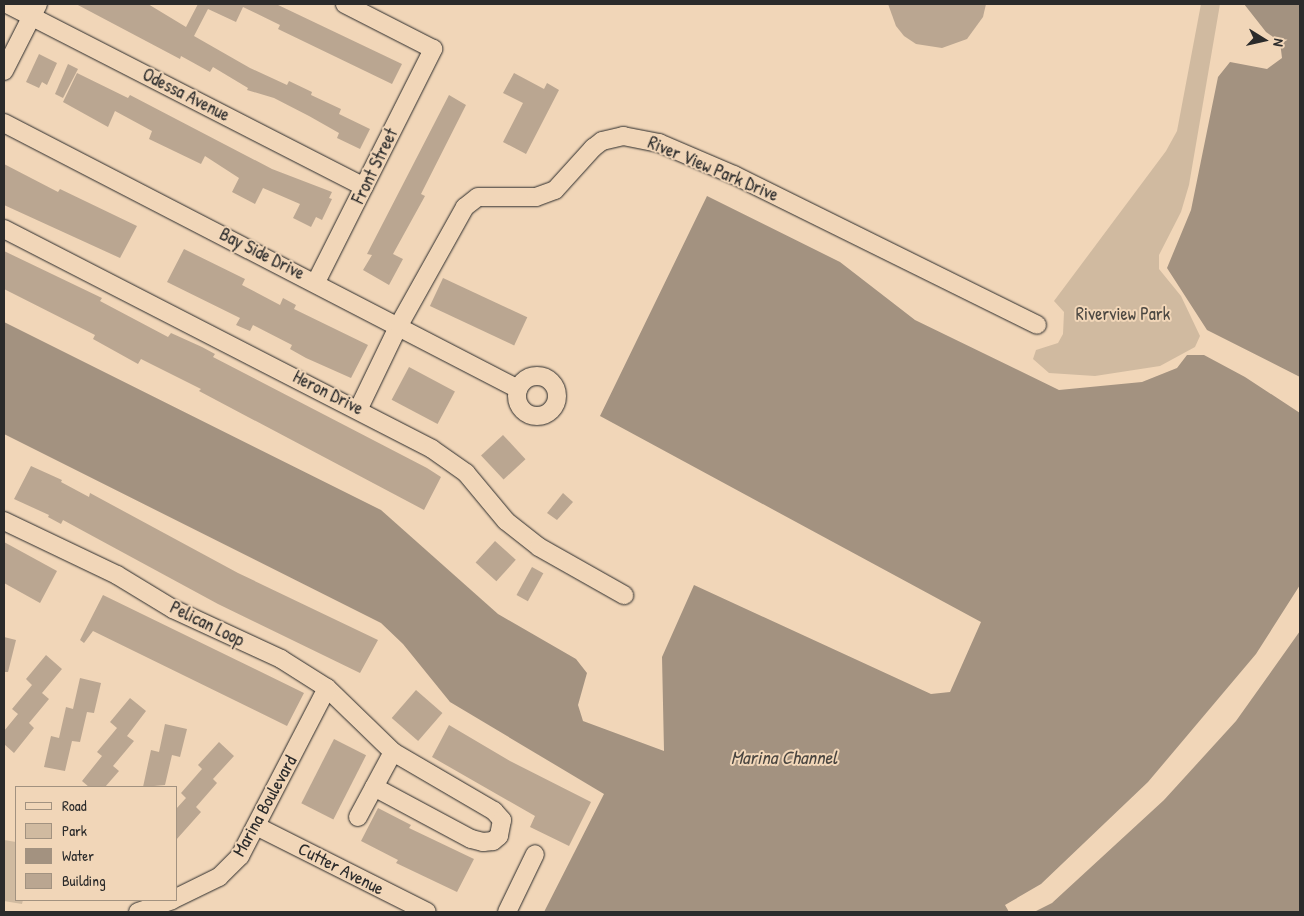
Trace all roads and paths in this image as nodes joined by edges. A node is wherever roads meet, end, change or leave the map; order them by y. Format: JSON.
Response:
{"nodes":[{"id":1,"x":7,"y":4,"type":"edge"},
{"id":2,"x":345,"y":4,"type":"edge"},
{"id":3,"x":35,"y":10,"type":"edge"},
{"id":4,"x":4,"y":71,"type":"edge"},
{"id":5,"x":4,"y":123,"type":"edge"},
{"id":6,"x":364,"y":186,"type":"junction"},
{"id":7,"x":4,"y":228,"type":"edge"},
{"id":8,"x":316,"y":282,"type":"junction"},
{"id":9,"x":399,"y":324,"type":"junction"},
{"id":10,"x":1037,"y":325,"type":"dead end"},
{"id":11,"x":518,"y":389,"type":"dead end"},
{"id":12,"x":359,"y":408,"type":"junction"},
{"id":13,"x":4,"y":521,"type":"edge"},
{"id":14,"x":624,"y":595,"type":"dead end"},
{"id":15,"x":327,"y":688,"type":"junction"},
{"id":16,"x":394,"y":752,"type":"junction"},
{"id":17,"x":374,"y":787,"type":"junction"},
{"id":18,"x":358,"y":816,"type":"dead end"},
{"id":19,"x":256,"y":826,"type":"junction"},
{"id":20,"x":535,"y":854,"type":"dead end"},
{"id":21,"x":178,"y":897,"type":"edge"},
{"id":22,"x":169,"y":901,"type":"edge"},
{"id":23,"x":138,"y":912,"type":"edge"},
{"id":24,"x":427,"y":912,"type":"edge"},
{"id":25,"x":507,"y":912,"type":"edge"}],
"edges":[{"from":1,"to":3,"type":"street","name":"Odessa Avenue"},
{"from":2,"to":6,"type":"street","name":"Front Street"},
{"from":3,"to":4,"type":"street"},
{"from":3,"to":6,"type":"street","name":"Odessa Avenue"},
{"from":5,"to":8,"type":"street","name":"Bay Side Drive"},
{"from":6,"to":8,"type":"street","name":"Front Street"},
{"from":7,"to":12,"type":"street","name":"Heron Drive"},
{"from":8,"to":9,"type":"street","name":"Bay Side Drive"},
{"from":9,"to":10,"type":"street","name":"River View Park Drive"},
{"from":9,"to":11,"type":"street","name":"Bay Side Drive"},
{"from":9,"to":12,"type":"street","name":"River View Park Drive"},
{"from":12,"to":14,"type":"street","name":"Heron Drive"},
{"from":13,"to":15,"type":"street","name":"Pelican Loop"},
{"from":15,"to":16,"type":"street","name":"Pelican Loop"},
{"from":15,"to":19,"type":"street","name":"Marina Boulevard"},
{"from":16,"to":17,"type":"street"},
{"from":16,"to":17,"type":"street","name":"Pelican Loop"},
{"from":17,"to":18,"type":"street"},
{"from":19,"to":21,"type":"street","name":"Marina Boulevard"},
{"from":19,"to":24,"type":"street","name":"Cutter Avenue"},
{"from":20,"to":25,"type":"street"},
{"from":22,"to":23,"type":"street"}]}
